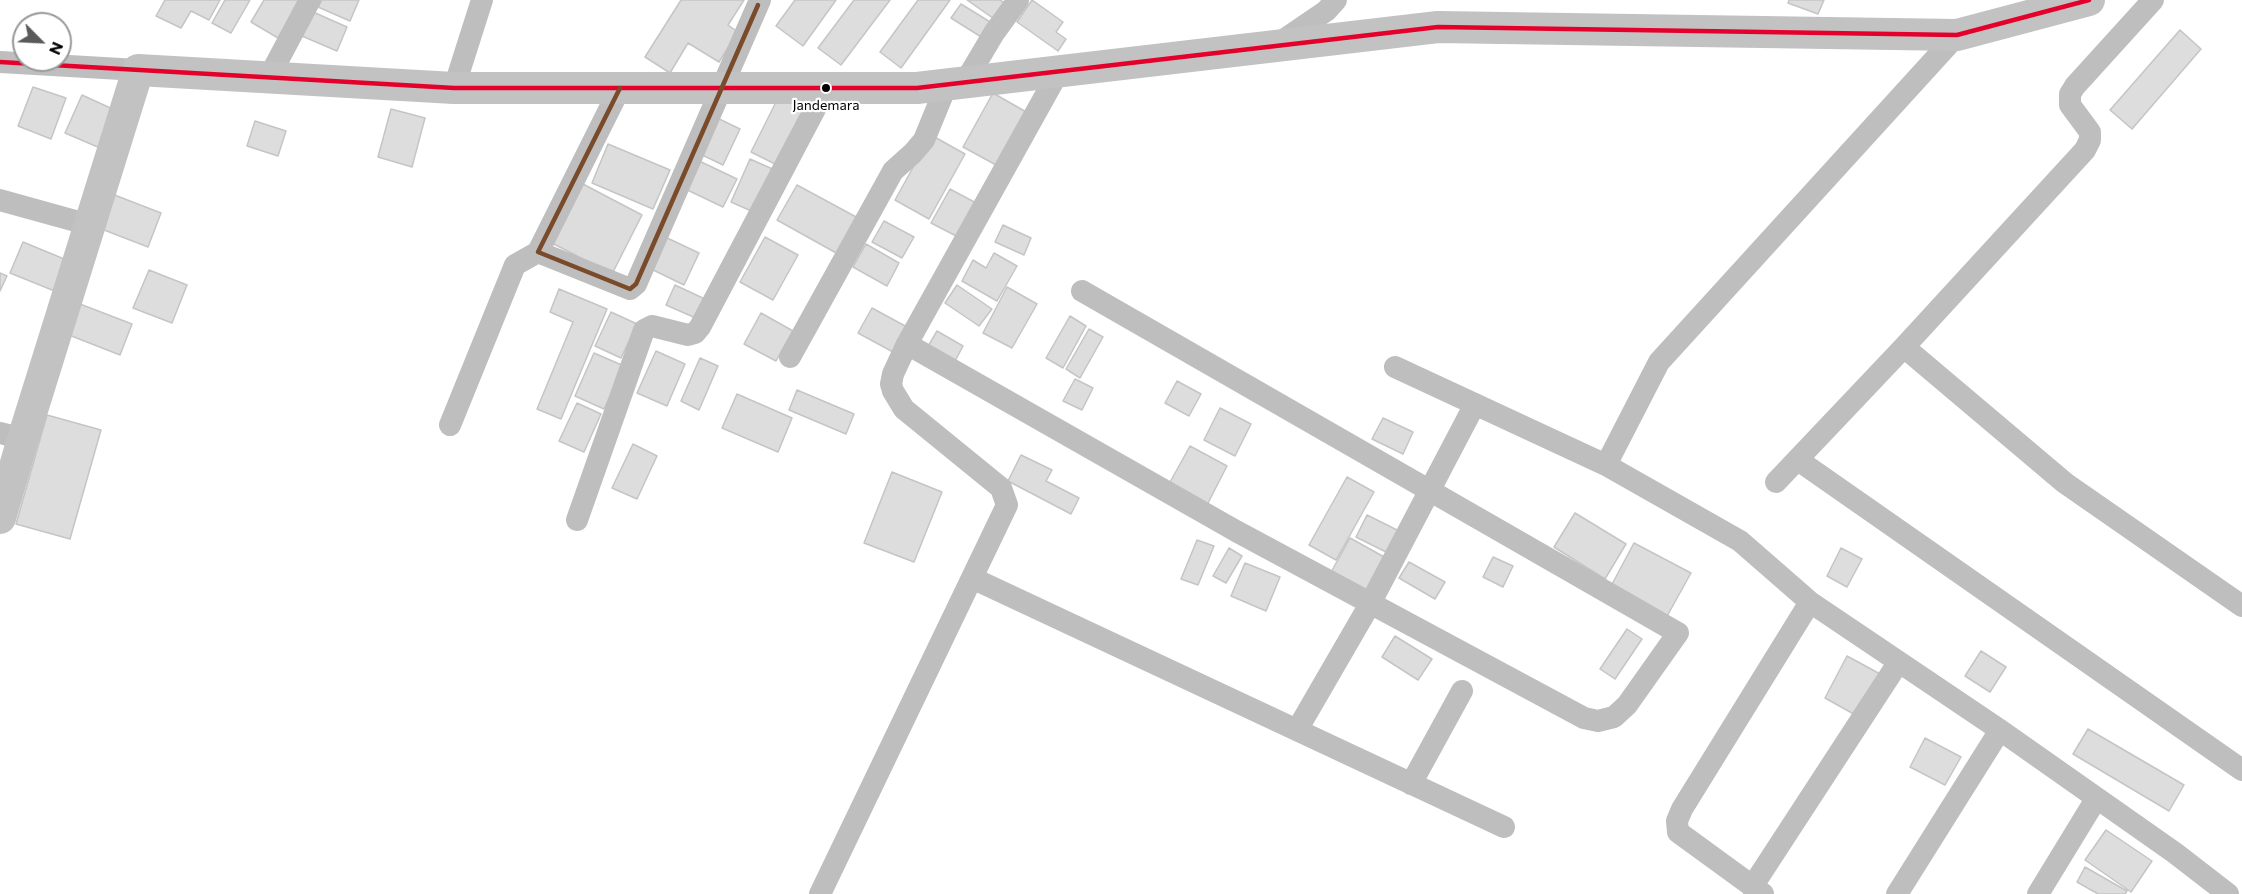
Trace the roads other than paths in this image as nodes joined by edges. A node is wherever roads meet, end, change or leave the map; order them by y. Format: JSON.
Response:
{"nodes":[{"id":1,"x":310,"y":0,"type":"edge"},
{"id":2,"x":482,"y":0,"type":"edge"},
{"id":3,"x":760,"y":0,"type":"edge"},
{"id":4,"x":1018,"y":0,"type":"edge"},
{"id":5,"x":1336,"y":0,"type":"edge"},
{"id":6,"x":2089,"y":0,"type":"edge"},
{"id":7,"x":2153,"y":0,"type":"edge"},
{"id":8,"x":1957,"y":35,"type":"junction"},
{"id":9,"x":1275,"y":46,"type":"junction"},
{"id":10,"x":0,"y":62,"type":"edge"},
{"id":11,"x":138,"y":70,"type":"junction"},
{"id":12,"x":1059,"y":71,"type":"junction"},
{"id":13,"x":269,"y":78,"type":"junction"},
{"id":14,"x":956,"y":83,"type":"junction"},
{"id":15,"x":454,"y":88,"type":"junction"},
{"id":16,"x":620,"y":88,"type":"junction"},
{"id":17,"x":722,"y":88,"type":"junction"},
{"id":18,"x":826,"y":88,"type":"junction"},
{"id":19,"x":0,"y":200,"type":"edge"},
{"id":20,"x":90,"y":225,"type":"junction"},
{"id":21,"x":538,"y":252,"type":"junction"},
{"id":22,"x":1082,"y":291,"type":"dead end"},
{"id":23,"x":908,"y":344,"type":"junction"},
{"id":24,"x":1904,"y":347,"type":"junction"},
{"id":25,"x":790,"y":357,"type":"dead end"},
{"id":26,"x":1395,"y":367,"type":"dead end"},
{"id":27,"x":1475,"y":404,"type":"junction"},
{"id":28,"x":450,"y":425,"type":"dead end"},
{"id":29,"x":11,"y":436,"type":"edge"},
{"id":30,"x":1798,"y":459,"type":"junction"},
{"id":31,"x":1606,"y":465,"type":"junction"},
{"id":32,"x":1776,"y":482,"type":"dead end"},
{"id":33,"x":1430,"y":491,"type":"junction"},
{"id":34,"x":0,"y":518,"type":"edge"},
{"id":35,"x":577,"y":520,"type":"dead end"},
{"id":36,"x":972,"y":578,"type":"junction"},
{"id":37,"x":1810,"y":602,"type":"junction"},
{"id":38,"x":1370,"y":603,"type":"junction"},
{"id":39,"x":2242,"y":606,"type":"edge"},
{"id":40,"x":1898,"y":663,"type":"junction"},
{"id":41,"x":1462,"y":691,"type":"dead end"},
{"id":42,"x":1297,"y":730,"type":"junction"},
{"id":43,"x":2000,"y":730,"type":"junction"},
{"id":44,"x":2242,"y":770,"type":"edge"},
{"id":45,"x":1411,"y":784,"type":"junction"},
{"id":46,"x":2096,"y":800,"type":"junction"},
{"id":47,"x":1504,"y":828,"type":"dead end"},
{"id":48,"x":1757,"y":890,"type":"edge"},
{"id":49,"x":820,"y":894,"type":"edge"},
{"id":50,"x":1897,"y":894,"type":"edge"},
{"id":51,"x":2038,"y":894,"type":"edge"},
{"id":52,"x":2228,"y":894,"type":"edge"}],
"edges":[{"from":1,"to":13,"type":"street"},
{"from":2,"to":15,"type":"street"},
{"from":3,"to":17,"type":"street"},
{"from":4,"to":14,"type":"street"},
{"from":5,"to":9,"type":"street"},
{"from":6,"to":8,"type":"street"},
{"from":7,"to":24,"type":"street"},
{"from":8,"to":9,"type":"street"},
{"from":8,"to":31,"type":"street"},
{"from":9,"to":12,"type":"street"},
{"from":10,"to":11,"type":"street"},
{"from":11,"to":13,"type":"street"},
{"from":11,"to":20,"type":"street"},
{"from":12,"to":14,"type":"street"},
{"from":12,"to":23,"type":"street"},
{"from":13,"to":15,"type":"street"},
{"from":14,"to":18,"type":"street"},
{"from":14,"to":25,"type":"street"},
{"from":15,"to":16,"type":"street"},
{"from":16,"to":17,"type":"street"},
{"from":16,"to":21,"type":"street"},
{"from":17,"to":18,"type":"street"},
{"from":17,"to":21,"type":"street"},
{"from":18,"to":35,"type":"street"},
{"from":19,"to":20,"type":"street"},
{"from":20,"to":29,"type":"street"},
{"from":21,"to":28,"type":"street"},
{"from":22,"to":33,"type":"street"},
{"from":23,"to":36,"type":"street"},
{"from":23,"to":38,"type":"street"},
{"from":24,"to":30,"type":"street"},
{"from":24,"to":39,"type":"street"},
{"from":26,"to":27,"type":"street"},
{"from":27,"to":31,"type":"street"},
{"from":27,"to":33,"type":"street"},
{"from":29,"to":34,"type":"street"},
{"from":30,"to":32,"type":"street"},
{"from":30,"to":44,"type":"street"},
{"from":31,"to":37,"type":"street"},
{"from":33,"to":38,"type":"street"},
{"from":33,"to":38,"type":"street"},
{"from":36,"to":42,"type":"street"},
{"from":36,"to":49,"type":"street"},
{"from":37,"to":40,"type":"street"},
{"from":37,"to":48,"type":"street"},
{"from":38,"to":42,"type":"street"},
{"from":40,"to":43,"type":"street"},
{"from":40,"to":48,"type":"street"},
{"from":41,"to":45,"type":"street"},
{"from":42,"to":45,"type":"street"},
{"from":43,"to":46,"type":"street"},
{"from":43,"to":50,"type":"street"},
{"from":45,"to":47,"type":"street"},
{"from":46,"to":51,"type":"street"},
{"from":46,"to":52,"type":"street"}]}
